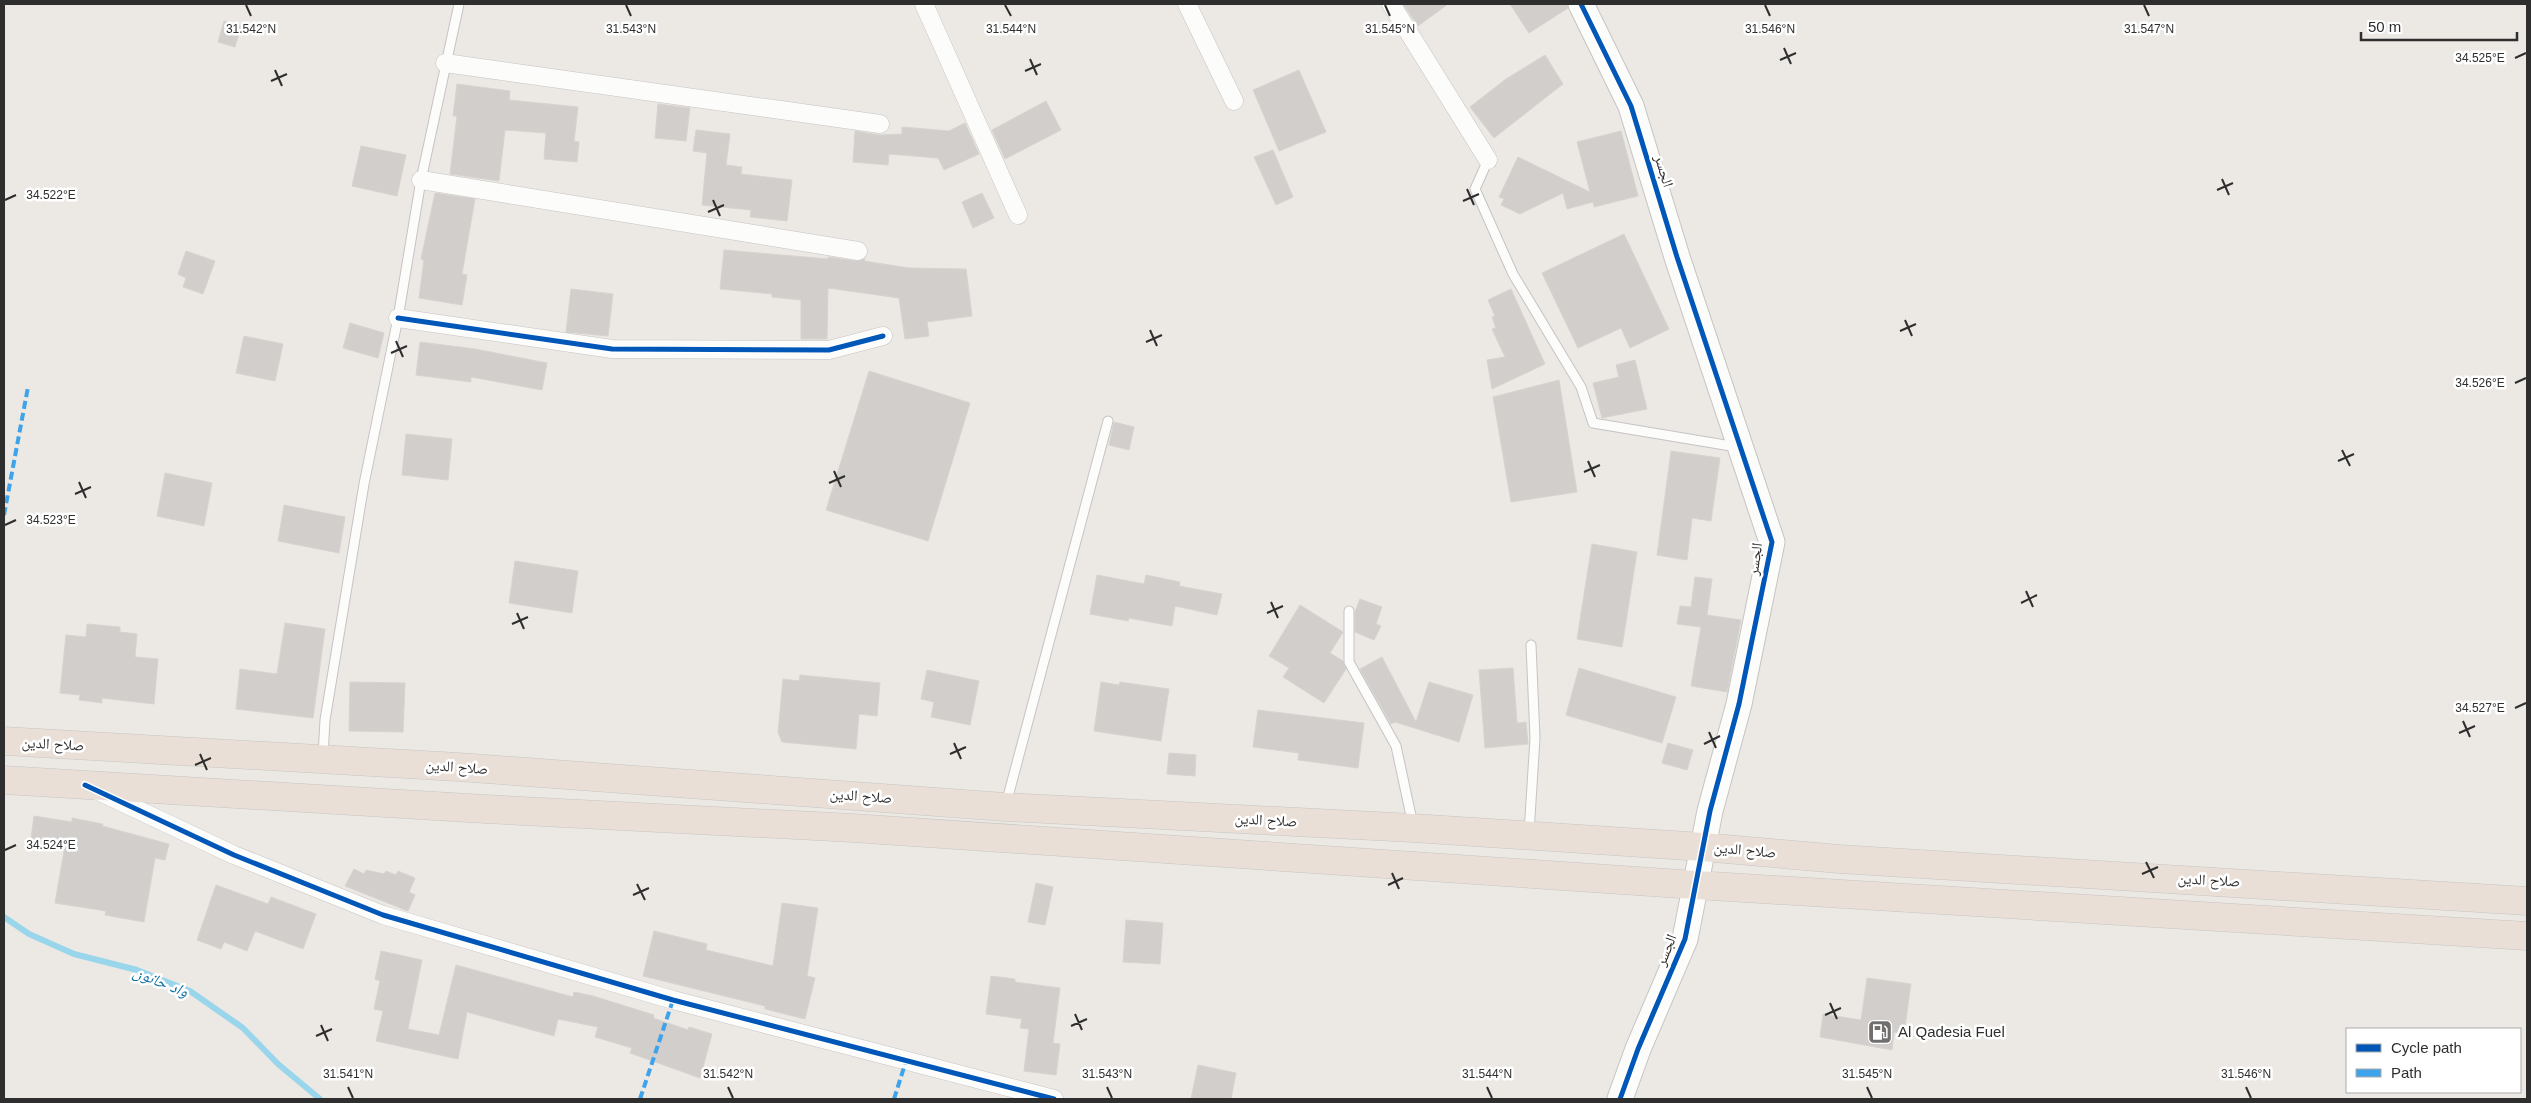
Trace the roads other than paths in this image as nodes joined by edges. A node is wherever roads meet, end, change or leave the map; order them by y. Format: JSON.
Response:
{"nodes":[{"id":1,"x":459,"y":4,"type":"edge"},
{"id":2,"x":924,"y":4,"type":"edge"},
{"id":3,"x":1187,"y":4,"type":"edge"},
{"id":4,"x":1391,"y":4,"type":"edge"},
{"id":5,"x":1581,"y":4,"type":"edge"},
{"id":6,"x":445,"y":62,"type":"junction"},
{"id":7,"x":1234,"y":101,"type":"dead end"},
{"id":8,"x":880,"y":124,"type":"dead end"},
{"id":9,"x":1488,"y":160,"type":"joint"},
{"id":10,"x":421,"y":180,"type":"junction"},
{"id":11,"x":1018,"y":215,"type":"dead end"},
{"id":12,"x":858,"y":251,"type":"dead end"},
{"id":13,"x":398,"y":318,"type":"junction"},
{"id":14,"x":883,"y":336,"type":"dead end"},
{"id":15,"x":1108,"y":421,"type":"dead end"},
{"id":16,"x":1740,"y":448,"type":"junction"},
{"id":17,"x":1349,"y":611,"type":"dead end"},
{"id":18,"x":1531,"y":645,"type":"dead end"},
{"id":19,"x":4,"y":741,"type":"edge"},
{"id":20,"x":322,"y":759,"type":"junction"},
{"id":21,"x":4,"y":780,"type":"edge"},
{"id":22,"x":86,"y":785,"type":"junction"},
{"id":23,"x":1005,"y":806,"type":"junction"},
{"id":24,"x":1413,"y":828,"type":"junction"},
{"id":25,"x":1529,"y":836,"type":"junction"},
{"id":26,"x":1703,"y":847,"type":"junction"},
{"id":27,"x":1696,"y":885,"type":"junction"},
{"id":28,"x":2527,"y":901,"type":"edge"},
{"id":29,"x":2527,"y":936,"type":"edge"},
{"id":30,"x":1054,"y":1099,"type":"edge"},
{"id":31,"x":1620,"y":1099,"type":"edge"}],
"edges":[{"from":1,"to":6,"type":"lane"},
{"from":2,"to":11,"type":"street"},
{"from":3,"to":7,"type":"street"},
{"from":4,"to":9,"type":"street"},
{"from":5,"to":16,"type":"street","name":"الجسر"},
{"from":6,"to":8,"type":"street"},
{"from":6,"to":10,"type":"lane"},
{"from":9,"to":16,"type":"lane"},
{"from":10,"to":12,"type":"street"},
{"from":10,"to":13,"type":"lane"},
{"from":13,"to":14,"type":"street"},
{"from":13,"to":20,"type":"lane"},
{"from":15,"to":23,"type":"lane"},
{"from":16,"to":26,"type":"street","name":"الجسر"},
{"from":17,"to":24,"type":"lane"},
{"from":18,"to":25,"type":"lane"},
{"from":19,"to":20,"type":"highway","name":"صلاح الدين"},
{"from":20,"to":23,"type":"highway","name":"صلاح الدين"},
{"from":21,"to":22,"type":"highway"},
{"from":22,"to":27,"type":"highway"},
{"from":22,"to":30,"type":"street"},
{"from":23,"to":24,"type":"highway","name":"صلاح الدين"},
{"from":24,"to":25,"type":"highway","name":"صلاح الدين"},
{"from":25,"to":26,"type":"highway","name":"صلاح الدين"},
{"from":26,"to":27,"type":"street","name":"الجسر"},
{"from":26,"to":28,"type":"highway","name":"صلاح الدين"},
{"from":27,"to":29,"type":"highway"},
{"from":27,"to":31,"type":"street","name":"الجسر"}]}
